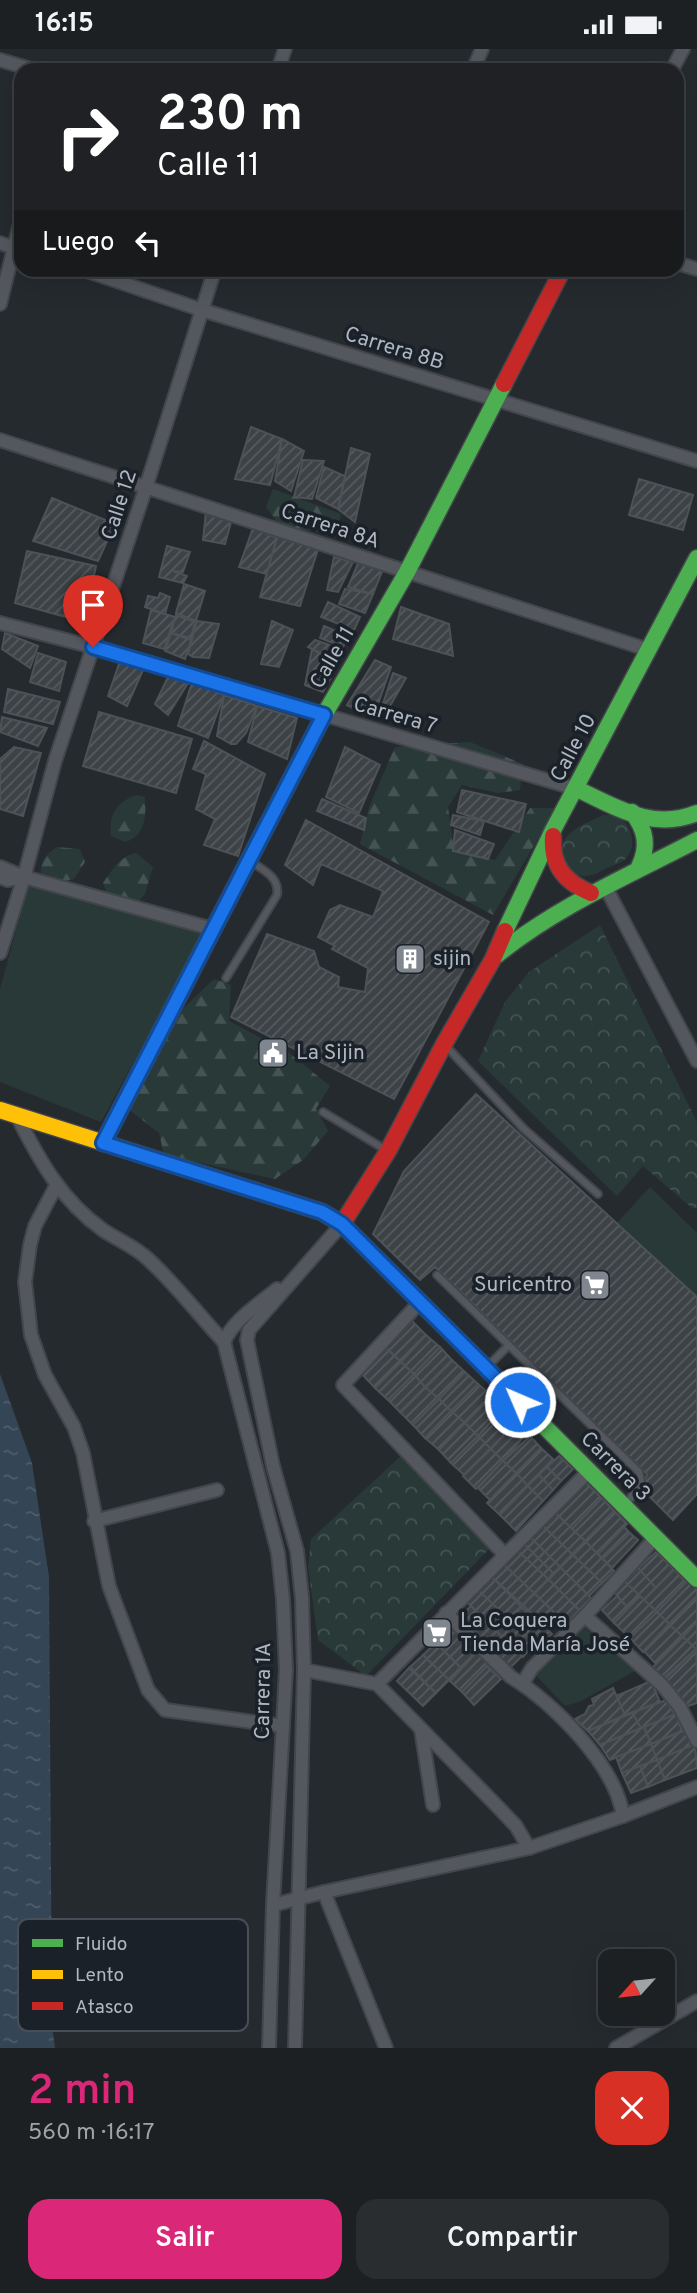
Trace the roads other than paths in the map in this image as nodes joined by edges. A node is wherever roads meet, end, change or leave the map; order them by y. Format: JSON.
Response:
{"nodes":[{"id":1,"x":14,"y":259,"type":"edge"},
{"id":2,"x":105,"y":277,"type":"edge"},
{"id":3,"x":212,"y":277,"type":"edge"},
{"id":4,"x":559,"y":277,"type":"edge"},
{"id":5,"x":0,"y":304,"type":"edge"},
{"id":6,"x":202,"y":310,"type":"junction"},
{"id":7,"x":494,"y":400,"type":"junction"},
{"id":8,"x":0,"y":440,"type":"edge"},
{"id":9,"x":697,"y":461,"type":"edge"},
{"id":10,"x":146,"y":487,"type":"junction"},
{"id":11,"x":697,"y":558,"type":"edge"},
{"id":12,"x":407,"y":572,"type":"junction"},
{"id":13,"x":0,"y":623,"type":"edge"},
{"id":14,"x":93,"y":647,"type":"junction"},
{"id":15,"x":649,"y":650,"type":"junction"},
{"id":16,"x":324,"y":715,"type":"junction"},
{"id":17,"x":577,"y":789,"type":"junction"},
{"id":18,"x":632,"y":813,"type":"junction"},
{"id":19,"x":697,"y":813,"type":"edge"},
{"id":20,"x":553,"y":830,"type":"junction"},
{"id":21,"x":697,"y":840,"type":"edge"},
{"id":22,"x":249,"y":860,"type":"junction"},
{"id":23,"x":0,"y":867,"type":"edge"},
{"id":24,"x":639,"y":867,"type":"junction"},
{"id":25,"x":0,"y":877,"type":"edge"},
{"id":26,"x":24,"y":877,"type":"junction"},
{"id":27,"x":598,"y":890,"type":"junction"},
{"id":28,"x":213,"y":929,"type":"junction"},
{"id":29,"x":0,"y":954,"type":"edge"},
{"id":30,"x":493,"y":959,"type":"junction"},
{"id":31,"x":226,"y":978,"type":"dead end"},
{"id":32,"x":444,"y":1044,"type":"junction"},
{"id":33,"x":697,"y":1062,"type":"edge"},
{"id":34,"x":0,"y":1110,"type":"edge"},
{"id":35,"x":323,"y":1112,"type":"dead end"},
{"id":36,"x":17,"y":1116,"type":"junction"},
{"id":37,"x":103,"y":1143,"type":"junction"},
{"id":38,"x":388,"y":1151,"type":"junction"},
{"id":39,"x":56,"y":1186,"type":"junction"},
{"id":40,"x":598,"y":1194,"type":"dead end"},
{"id":41,"x":342,"y":1224,"type":"junction"},
{"id":42,"x":314,"y":1257,"type":"junction"},
{"id":43,"x":437,"y":1275,"type":"dead end"},
{"id":44,"x":419,"y":1303,"type":"junction"},
{"id":45,"x":225,"y":1342,"type":"junction"},
{"id":46,"x":509,"y":1345,"type":"junction"},
{"id":47,"x":486,"y":1367,"type":"junction"},
{"id":48,"x":590,"y":1470,"type":"junction"},
{"id":49,"x":217,"y":1490,"type":"dead end"},
{"id":50,"x":625,"y":1506,"type":"junction"},
{"id":51,"x":94,"y":1521,"type":"junction"},
{"id":52,"x":656,"y":1537,"type":"junction"},
{"id":53,"x":505,"y":1555,"type":"junction"},
{"id":54,"x":695,"y":1572,"type":"edge"},
{"id":55,"x":446,"y":1613,"type":"junction"},
{"id":56,"x":586,"y":1616,"type":"junction"},
{"id":57,"x":304,"y":1670,"type":"junction"},
{"id":58,"x":523,"y":1683,"type":"junction"},
{"id":59,"x":377,"y":1684,"type":"junction"},
{"id":60,"x":283,"y":1726,"type":"junction"},
{"id":61,"x":421,"y":1729,"type":"junction"},
{"id":62,"x":697,"y":1741,"type":"edge"},
{"id":63,"x":697,"y":1787,"type":"edge"},
{"id":64,"x":433,"y":1805,"type":"dead end"},
{"id":65,"x":623,"y":1816,"type":"junction"},
{"id":66,"x":529,"y":1848,"type":"junction"},
{"id":67,"x":324,"y":1892,"type":"junction"},
{"id":68,"x":297,"y":1899,"type":"junction"},
{"id":69,"x":274,"y":1905,"type":"junction"},
{"id":70,"x":697,"y":2001,"type":"edge"},
{"id":71,"x":269,"y":2048,"type":"edge"},
{"id":72,"x":295,"y":2048,"type":"edge"},
{"id":73,"x":386,"y":2048,"type":"edge"},
{"id":74,"x":616,"y":2048,"type":"edge"}],
"edges":[{"from":1,"to":5,"type":"street"},
{"from":2,"to":6,"type":"street","name":"Carrera 8B"},
{"from":3,"to":6,"type":"street","name":"Calle 12"},
{"from":4,"to":7,"type":"street","name":"Calle 11"},
{"from":6,"to":7,"type":"street","name":"Carrera 8B"},
{"from":6,"to":10,"type":"street","name":"Calle 12"},
{"from":7,"to":9,"type":"street","name":"Carrera 8B"},
{"from":7,"to":12,"type":"street","name":"Calle 11"},
{"from":8,"to":10,"type":"street","name":"Carrera 8A"},
{"from":10,"to":12,"type":"street","name":"Carrera 8A"},
{"from":10,"to":14,"type":"street","name":"Calle 12"},
{"from":11,"to":15,"type":"street","name":"Calle 10"},
{"from":12,"to":15,"type":"street","name":"Carrera 8A"},
{"from":12,"to":16,"type":"street","name":"Calle 11"},
{"from":13,"to":14,"type":"street","name":"Carrera 7"},
{"from":14,"to":16,"type":"street","name":"Carrera 7"},
{"from":14,"to":26,"type":"street","name":"Calle 12"},
{"from":15,"to":17,"type":"street","name":"Calle 10"},
{"from":16,"to":17,"type":"street","name":"Carrera 7"},
{"from":16,"to":22,"type":"street","name":"Calle 11"},
{"from":17,"to":18,"type":"street"},
{"from":17,"to":20,"type":"street","name":"Calle 10"},
{"from":18,"to":19,"type":"street"},
{"from":18,"to":24,"type":"street"},
{"from":20,"to":27,"type":"street"},
{"from":20,"to":30,"type":"street","name":"Calle 10"},
{"from":21,"to":24,"type":"street","name":"Calle 10"},
{"from":22,"to":28,"type":"street","name":"Calle 11"},
{"from":22,"to":31,"type":"lane"},
{"from":23,"to":26,"type":"street"},
{"from":24,"to":27,"type":"street","name":"Calle 10"},
{"from":25,"to":26,"type":"street"},
{"from":26,"to":28,"type":"street"},
{"from":26,"to":29,"type":"street","name":"Calle 12"},
{"from":27,"to":30,"type":"street","name":"Calle 10"},
{"from":27,"to":33,"type":"street"},
{"from":28,"to":37,"type":"street","name":"Calle 11"},
{"from":30,"to":32,"type":"street","name":"Calle 10"},
{"from":32,"to":38,"type":"street","name":"Calle 10"},
{"from":32,"to":40,"type":"lane"},
{"from":34,"to":36,"type":"street","name":"Carrera 3"},
{"from":35,"to":38,"type":"lane"},
{"from":36,"to":37,"type":"street","name":"Carrera 3"},
{"from":36,"to":39,"type":"street","name":"Carrera 1A"},
{"from":37,"to":41,"type":"street","name":"Carrera 3"},
{"from":38,"to":41,"type":"street","name":"Calle 10"},
{"from":39,"to":45,"type":"street","name":"Carrera 1A"},
{"from":39,"to":51,"type":"street"},
{"from":41,"to":42,"type":"street","name":"Calle 10"},
{"from":41,"to":44,"type":"street","name":"Carrera 3"},
{"from":42,"to":45,"type":"street"},
{"from":42,"to":57,"type":"street","name":"Carrera 1A"},
{"from":43,"to":46,"type":"lane"},
{"from":44,"to":47,"type":"street","name":"Carrera 3"},
{"from":44,"to":53,"type":"street"},
{"from":45,"to":60,"type":"street","name":"Carrera 1A"},
{"from":46,"to":47,"type":"lane"},
{"from":46,"to":50,"type":"lane"},
{"from":47,"to":48,"type":"street","name":"Carrera 3"},
{"from":48,"to":50,"type":"street","name":"Carrera 3"},
{"from":48,"to":53,"type":"street"},
{"from":49,"to":51,"type":"street"},
{"from":50,"to":52,"type":"street","name":"Carrera 3"},
{"from":51,"to":60,"type":"street"},
{"from":52,"to":54,"type":"street","name":"Carrera 3"},
{"from":52,"to":56,"type":"street"},
{"from":53,"to":55,"type":"street"},
{"from":55,"to":58,"type":"street"},
{"from":55,"to":59,"type":"street"},
{"from":56,"to":58,"type":"street"},
{"from":56,"to":62,"type":"street"},
{"from":57,"to":59,"type":"street","name":"Carrera 1A"},
{"from":57,"to":68,"type":"street","name":"Carrera 1A"},
{"from":58,"to":65,"type":"street"},
{"from":59,"to":61,"type":"street"},
{"from":60,"to":69,"type":"street","name":"Carrera 1A"},
{"from":61,"to":64,"type":"street"},
{"from":61,"to":66,"type":"street"},
{"from":63,"to":65,"type":"street"},
{"from":65,"to":66,"type":"street"},
{"from":66,"to":67,"type":"street"},
{"from":67,"to":68,"type":"street"},
{"from":67,"to":73,"type":"street"},
{"from":68,"to":69,"type":"street"},
{"from":68,"to":72,"type":"street","name":"Carrera 1A"},
{"from":69,"to":71,"type":"street","name":"Carrera 1A"},
{"from":70,"to":74,"type":"street"}]}
